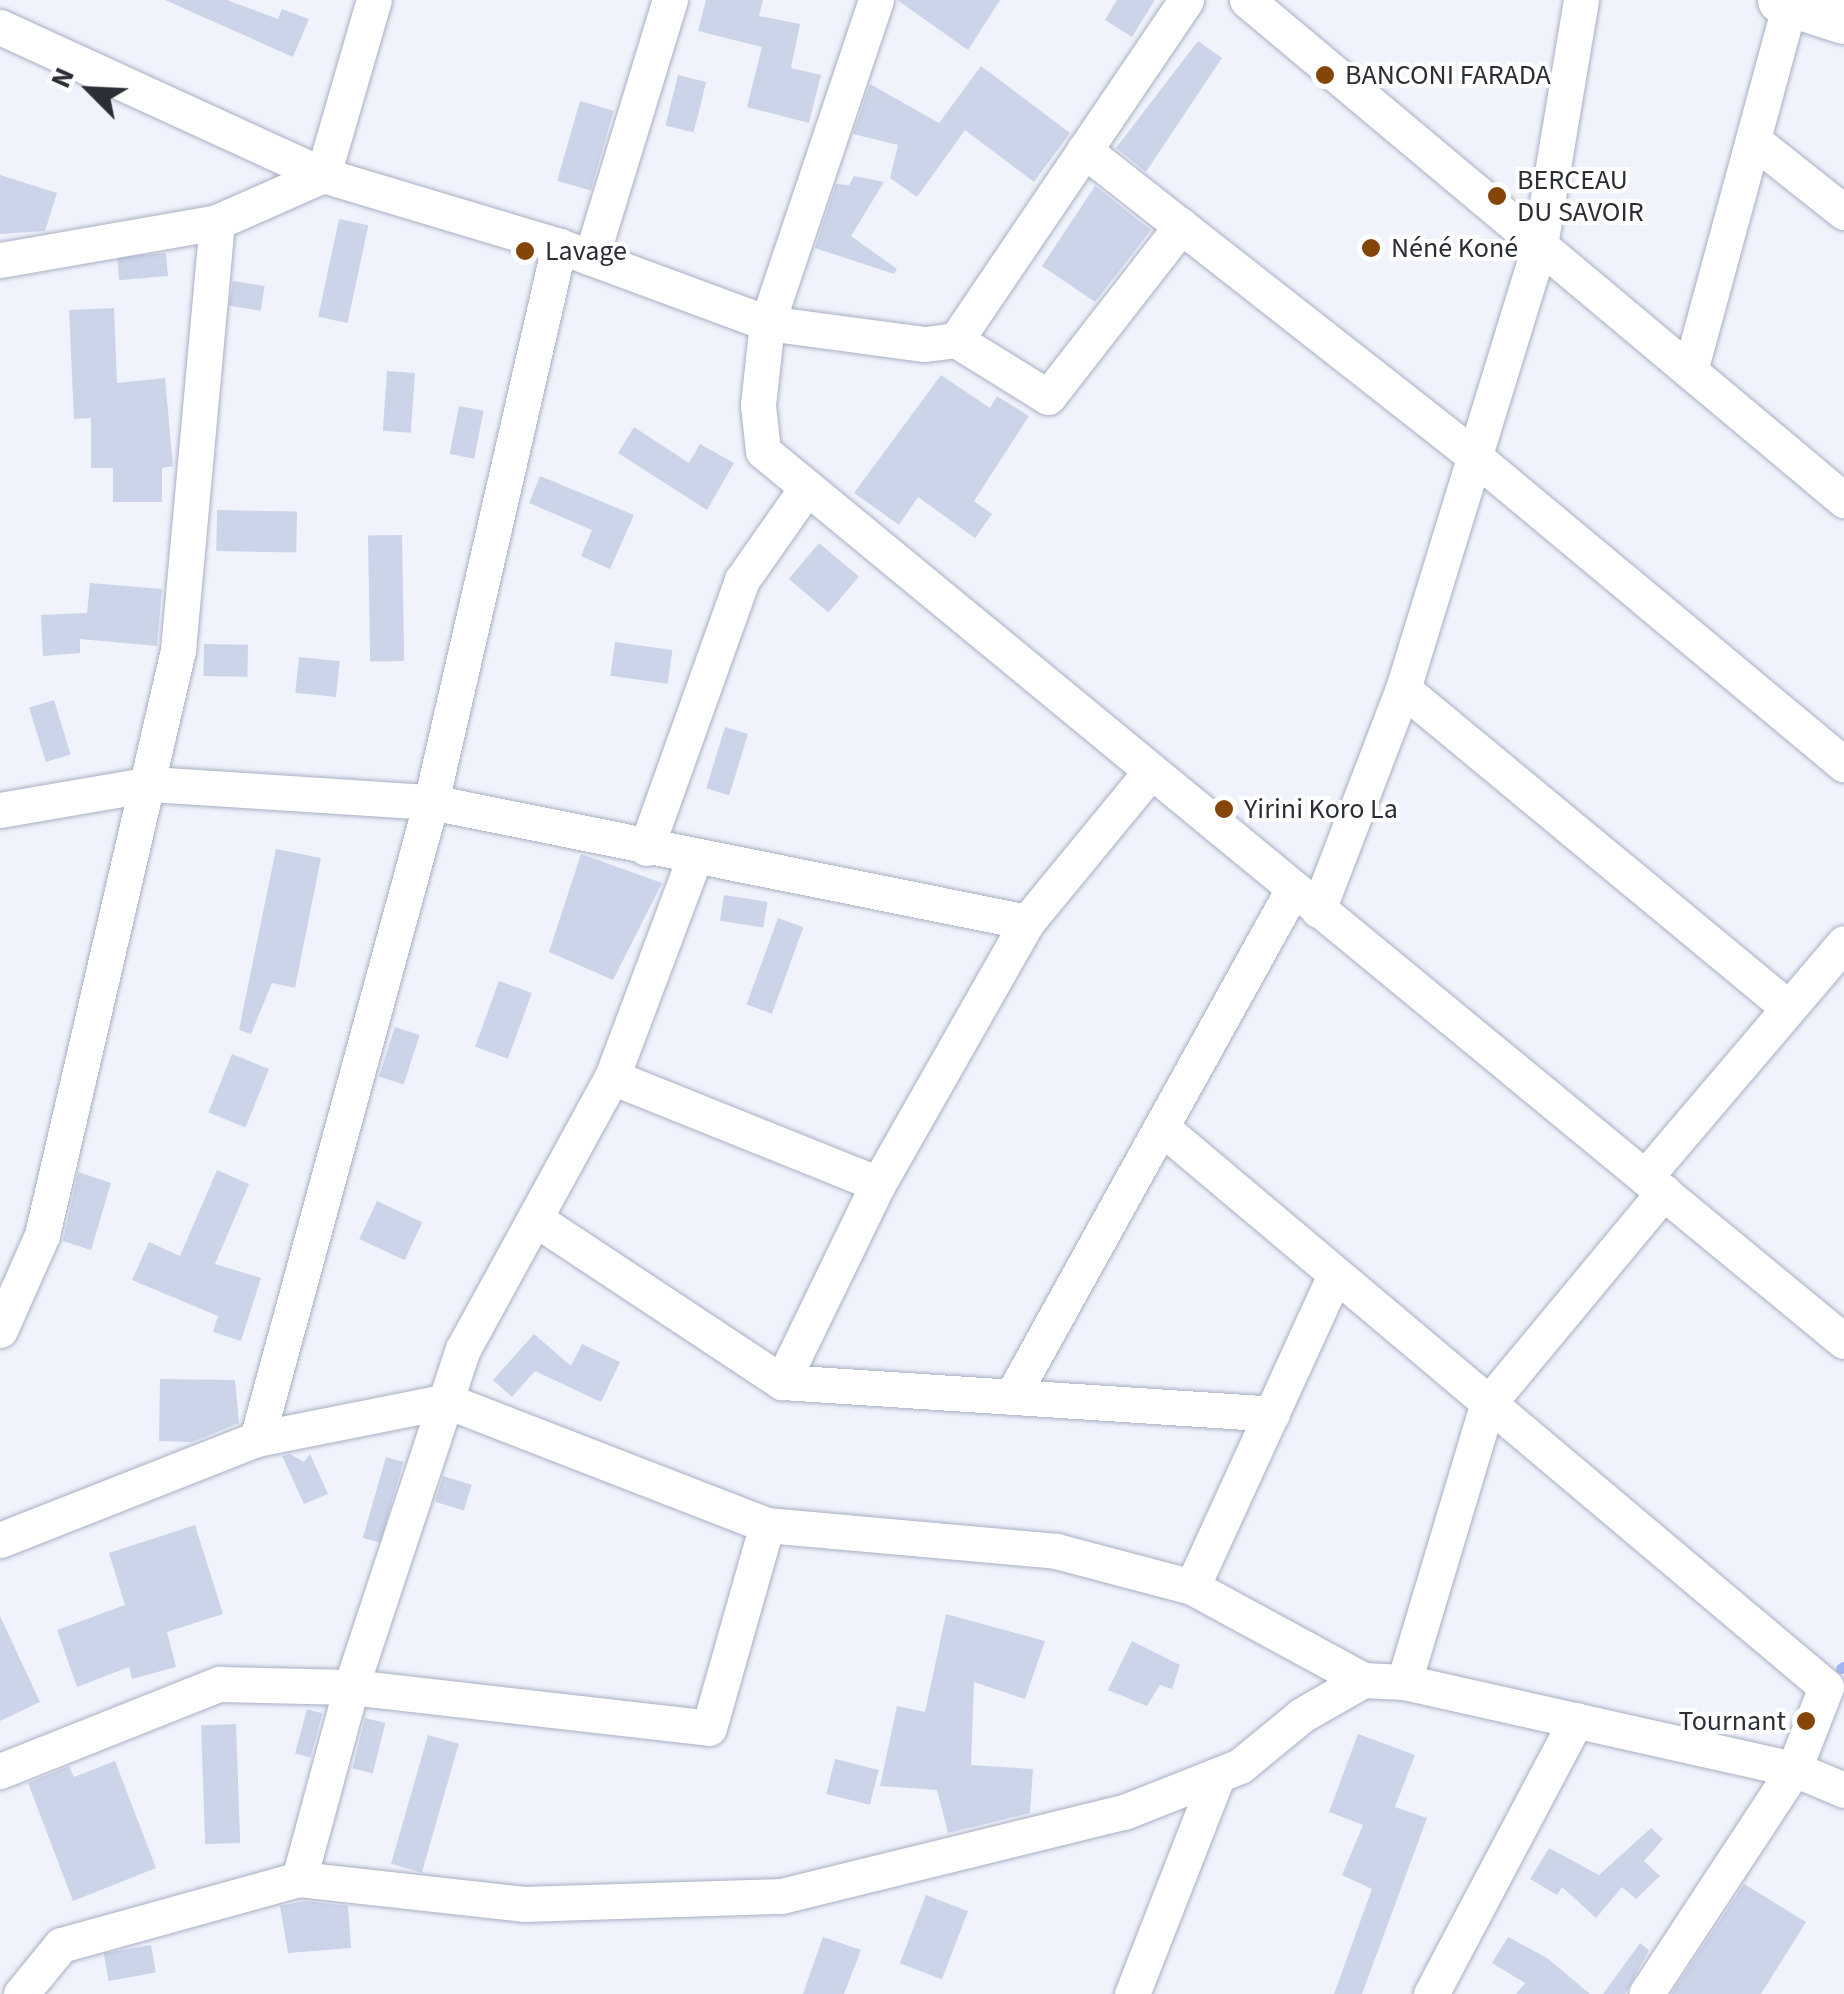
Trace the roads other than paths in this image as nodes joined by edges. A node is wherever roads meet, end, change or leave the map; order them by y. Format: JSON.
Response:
{"nodes":[{"id":1,"x":374,"y":0,"type":"edge"},
{"id":2,"x":670,"y":0,"type":"edge"},
{"id":3,"x":876,"y":0,"type":"edge"},
{"id":4,"x":1186,"y":0,"type":"edge"},
{"id":5,"x":1247,"y":0,"type":"edge"},
{"id":6,"x":1581,"y":0,"type":"edge"},
{"id":7,"x":1787,"y":2,"type":"edge"},
{"id":8,"x":1844,"y":20,"type":"edge"},
{"id":9,"x":0,"y":27,"type":"edge"},
{"id":10,"x":1753,"y":140,"type":"junction"},
{"id":11,"x":1084,"y":150,"type":"junction"},
{"id":12,"x":323,"y":175,"type":"junction"},
{"id":13,"x":1844,"y":212,"type":"edge"},
{"id":14,"x":216,"y":222,"type":"junction"},
{"id":15,"x":1181,"y":226,"type":"junction"},
{"id":16,"x":1540,"y":245,"type":"junction"},
{"id":17,"x":575,"y":252,"type":"junction"},
{"id":18,"x":0,"y":260,"type":"edge"},
{"id":19,"x":767,"y":323,"type":"junction"},
{"id":20,"x":956,"y":340,"type":"junction"},
{"id":21,"x":1690,"y":371,"type":"junction"},
{"id":22,"x":1475,"y":457,"type":"junction"},
{"id":23,"x":807,"y":487,"type":"junction"},
{"id":24,"x":1844,"y":500,"type":"edge"},
{"id":25,"x":1402,"y":688,"type":"junction"},
{"id":26,"x":1844,"y":764,"type":"edge"},
{"id":27,"x":1150,"y":772,"type":"junction"},
{"id":28,"x":151,"y":784,"type":"junction"},
{"id":29,"x":431,"y":802,"type":"junction"},
{"id":30,"x":0,"y":810,"type":"edge"},
{"id":31,"x":646,"y":848,"type":"junction"},
{"id":32,"x":694,"y":859,"type":"junction"},
{"id":33,"x":1306,"y":900,"type":"junction"},
{"id":34,"x":1027,"y":922,"type":"junction"},
{"id":35,"x":1844,"y":944,"type":"edge"},
{"id":36,"x":1788,"y":1008,"type":"junction"},
{"id":37,"x":612,"y":1077,"type":"junction"},
{"id":38,"x":1161,"y":1127,"type":"junction"},
{"id":39,"x":878,"y":1184,"type":"junction"},
{"id":40,"x":1654,"y":1184,"type":"junction"},
{"id":41,"x":537,"y":1220,"type":"junction"},
{"id":42,"x":1334,"y":1277,"type":"junction"},
{"id":43,"x":0,"y":1330,"type":"edge"},
{"id":44,"x":1844,"y":1340,"type":"edge"},
{"id":45,"x":782,"y":1382,"type":"junction"},
{"id":46,"x":1012,"y":1396,"type":"junction"},
{"id":47,"x":447,"y":1402,"type":"junction"},
{"id":48,"x":1487,"y":1406,"type":"junction"},
{"id":49,"x":1272,"y":1414,"type":"junction"},
{"id":50,"x":257,"y":1439,"type":"junction"},
{"id":51,"x":768,"y":1525,"type":"junction"},
{"id":52,"x":0,"y":1540,"type":"edge"},
{"id":53,"x":1192,"y":1587,"type":"junction"},
{"id":54,"x":1364,"y":1680,"type":"junction"},
{"id":55,"x":1404,"y":1682,"type":"junction"},
{"id":56,"x":351,"y":1687,"type":"junction"},
{"id":57,"x":1576,"y":1720,"type":"junction"},
{"id":58,"x":1794,"y":1769,"type":"junction"},
{"id":59,"x":0,"y":1771,"type":"edge"},
{"id":60,"x":1218,"y":1775,"type":"junction"},
{"id":61,"x":1844,"y":1790,"type":"edge"},
{"id":62,"x":299,"y":1879,"type":"junction"},
{"id":63,"x":21,"y":1994,"type":"edge"},
{"id":64,"x":1132,"y":1994,"type":"edge"},
{"id":65,"x":1430,"y":1994,"type":"edge"},
{"id":66,"x":1646,"y":1994,"type":"edge"}],
"edges":[{"from":1,"to":12,"type":"street"},
{"from":2,"to":17,"type":"street"},
{"from":3,"to":19,"type":"street"},
{"from":4,"to":11,"type":"street"},
{"from":5,"to":16,"type":"street"},
{"from":6,"to":16,"type":"street"},
{"from":7,"to":8,"type":"main road"},
{"from":7,"to":10,"type":"street"},
{"from":9,"to":12,"type":"street"},
{"from":10,"to":13,"type":"street"},
{"from":10,"to":21,"type":"street"},
{"from":11,"to":15,"type":"street"},
{"from":11,"to":20,"type":"street"},
{"from":12,"to":14,"type":"street"},
{"from":12,"to":17,"type":"street"},
{"from":14,"to":18,"type":"street"},
{"from":14,"to":28,"type":"street"},
{"from":15,"to":20,"type":"street"},
{"from":15,"to":22,"type":"street"},
{"from":16,"to":21,"type":"street"},
{"from":16,"to":22,"type":"street"},
{"from":17,"to":19,"type":"street"},
{"from":17,"to":29,"type":"street"},
{"from":19,"to":20,"type":"street"},
{"from":19,"to":23,"type":"street"},
{"from":21,"to":24,"type":"street"},
{"from":22,"to":25,"type":"street"},
{"from":22,"to":26,"type":"street"},
{"from":23,"to":27,"type":"street"},
{"from":23,"to":31,"type":"street"},
{"from":25,"to":33,"type":"street"},
{"from":25,"to":36,"type":"street"},
{"from":27,"to":33,"type":"street"},
{"from":27,"to":34,"type":"street"},
{"from":28,"to":29,"type":"street"},
{"from":28,"to":30,"type":"street"},
{"from":28,"to":43,"type":"street"},
{"from":29,"to":31,"type":"street"},
{"from":29,"to":50,"type":"street"},
{"from":31,"to":32,"type":"street"},
{"from":32,"to":34,"type":"street"},
{"from":32,"to":37,"type":"street"},
{"from":33,"to":38,"type":"street"},
{"from":33,"to":40,"type":"street"},
{"from":34,"to":39,"type":"street"},
{"from":35,"to":36,"type":"street"},
{"from":36,"to":40,"type":"street"},
{"from":37,"to":39,"type":"street"},
{"from":37,"to":41,"type":"street"},
{"from":38,"to":42,"type":"street"},
{"from":38,"to":46,"type":"street"},
{"from":39,"to":45,"type":"street"},
{"from":40,"to":44,"type":"street"},
{"from":40,"to":48,"type":"street"},
{"from":41,"to":45,"type":"street"},
{"from":41,"to":47,"type":"street"},
{"from":42,"to":48,"type":"street"},
{"from":42,"to":49,"type":"street"},
{"from":45,"to":46,"type":"street"},
{"from":46,"to":49,"type":"street"},
{"from":47,"to":50,"type":"street"},
{"from":47,"to":51,"type":"street"},
{"from":47,"to":56,"type":"street"},
{"from":48,"to":55,"type":"street"},
{"from":48,"to":58,"type":"street"},
{"from":49,"to":53,"type":"street"},
{"from":50,"to":52,"type":"street"},
{"from":51,"to":53,"type":"street"},
{"from":51,"to":56,"type":"street"},
{"from":53,"to":54,"type":"street"},
{"from":54,"to":55,"type":"street"},
{"from":54,"to":60,"type":"street"},
{"from":55,"to":57,"type":"street"},
{"from":56,"to":59,"type":"street"},
{"from":56,"to":62,"type":"street"},
{"from":57,"to":58,"type":"street"},
{"from":57,"to":65,"type":"street"},
{"from":58,"to":61,"type":"street"},
{"from":58,"to":66,"type":"street"},
{"from":60,"to":62,"type":"street"},
{"from":60,"to":64,"type":"street"},
{"from":62,"to":63,"type":"street"}]}
